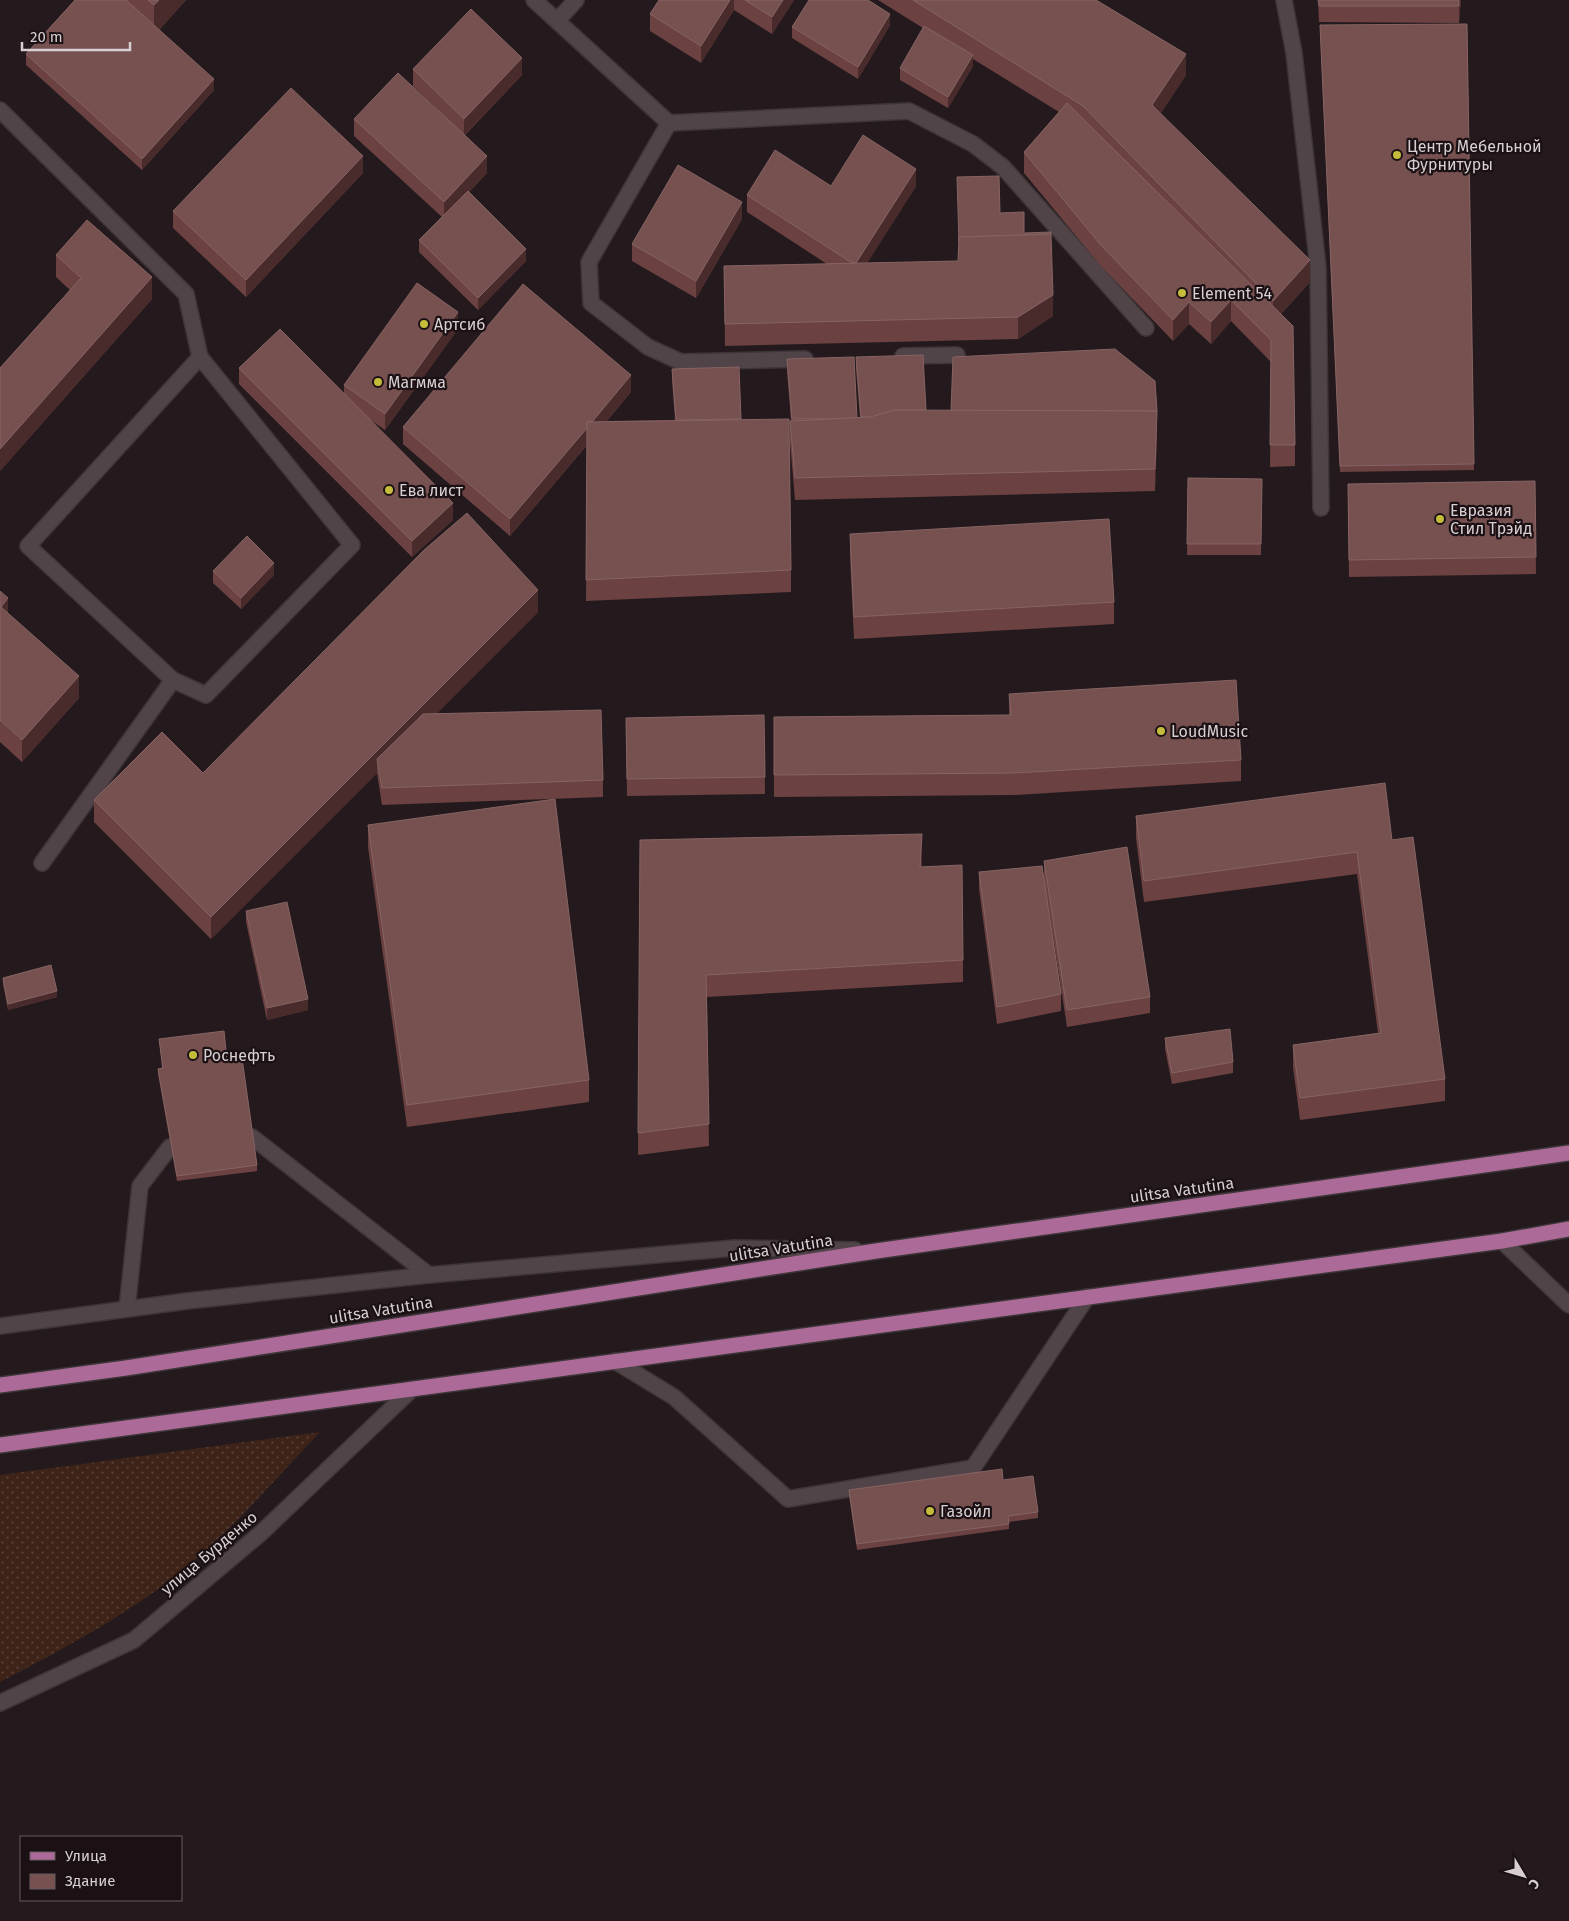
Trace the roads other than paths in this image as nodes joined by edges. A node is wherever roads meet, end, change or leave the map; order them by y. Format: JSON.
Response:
{"nodes":[{"id":1,"x":534,"y":0,"type":"edge"},
{"id":2,"x":576,"y":0,"type":"edge"},
{"id":3,"x":1284,"y":0,"type":"edge"},
{"id":4,"x":557,"y":21,"type":"junction"},
{"id":5,"x":0,"y":110,"type":"edge"},
{"id":6,"x":669,"y":123,"type":"junction"},
{"id":7,"x":1146,"y":328,"type":"dead end"},
{"id":8,"x":957,"y":355,"type":"edge"},
{"id":9,"x":200,"y":357,"type":"junction"},
{"id":10,"x":888,"y":357,"type":"edge"},
{"id":11,"x":819,"y":358,"type":"edge"},
{"id":12,"x":1321,"y":508,"type":"dead end"},
{"id":13,"x":174,"y":680,"type":"junction"},
{"id":14,"x":42,"y":864,"type":"dead end"},
{"id":15,"x":1569,"y":1153,"type":"edge"},
{"id":16,"x":1569,"y":1229,"type":"edge"},
{"id":17,"x":1502,"y":1241,"type":"junction"},
{"id":18,"x":876,"y":1251,"type":"junction"},
{"id":19,"x":429,"y":1275,"type":"junction"},
{"id":20,"x":1086,"y":1297,"type":"junction"},
{"id":21,"x":1569,"y":1305,"type":"edge"},
{"id":22,"x":127,"y":1309,"type":"junction"},
{"id":23,"x":0,"y":1326,"type":"edge"},
{"id":24,"x":615,"y":1361,"type":"junction"},
{"id":25,"x":0,"y":1384,"type":"edge"},
{"id":26,"x":412,"y":1389,"type":"junction"},
{"id":27,"x":0,"y":1445,"type":"edge"},
{"id":28,"x":0,"y":1703,"type":"edge"}],
"edges":[{"from":1,"to":4,"type":"street"},
{"from":2,"to":4,"type":"street"},
{"from":3,"to":12,"type":"street"},
{"from":4,"to":6,"type":"street"},
{"from":5,"to":9,"type":"street"},
{"from":6,"to":7,"type":"street"},
{"from":6,"to":11,"type":"street"},
{"from":8,"to":10,"type":"street"},
{"from":9,"to":13,"type":"street"},
{"from":9,"to":13,"type":"street"},
{"from":13,"to":14,"type":"street"},
{"from":15,"to":18,"type":"main road","name":"ulitsa Vatutina"},
{"from":16,"to":17,"type":"main road"},
{"from":17,"to":20,"type":"main road"},
{"from":17,"to":21,"type":"street"},
{"from":18,"to":19,"type":"street"},
{"from":18,"to":25,"type":"main road","name":"ulitsa Vatutina"},
{"from":19,"to":22,"type":"street"},
{"from":19,"to":22,"type":"street"},
{"from":20,"to":24,"type":"main road"},
{"from":20,"to":24,"type":"street"},
{"from":22,"to":23,"type":"street"},
{"from":24,"to":26,"type":"main road"},
{"from":26,"to":27,"type":"main road"},
{"from":26,"to":28,"type":"street","name":"улица Бурденко"}]}
